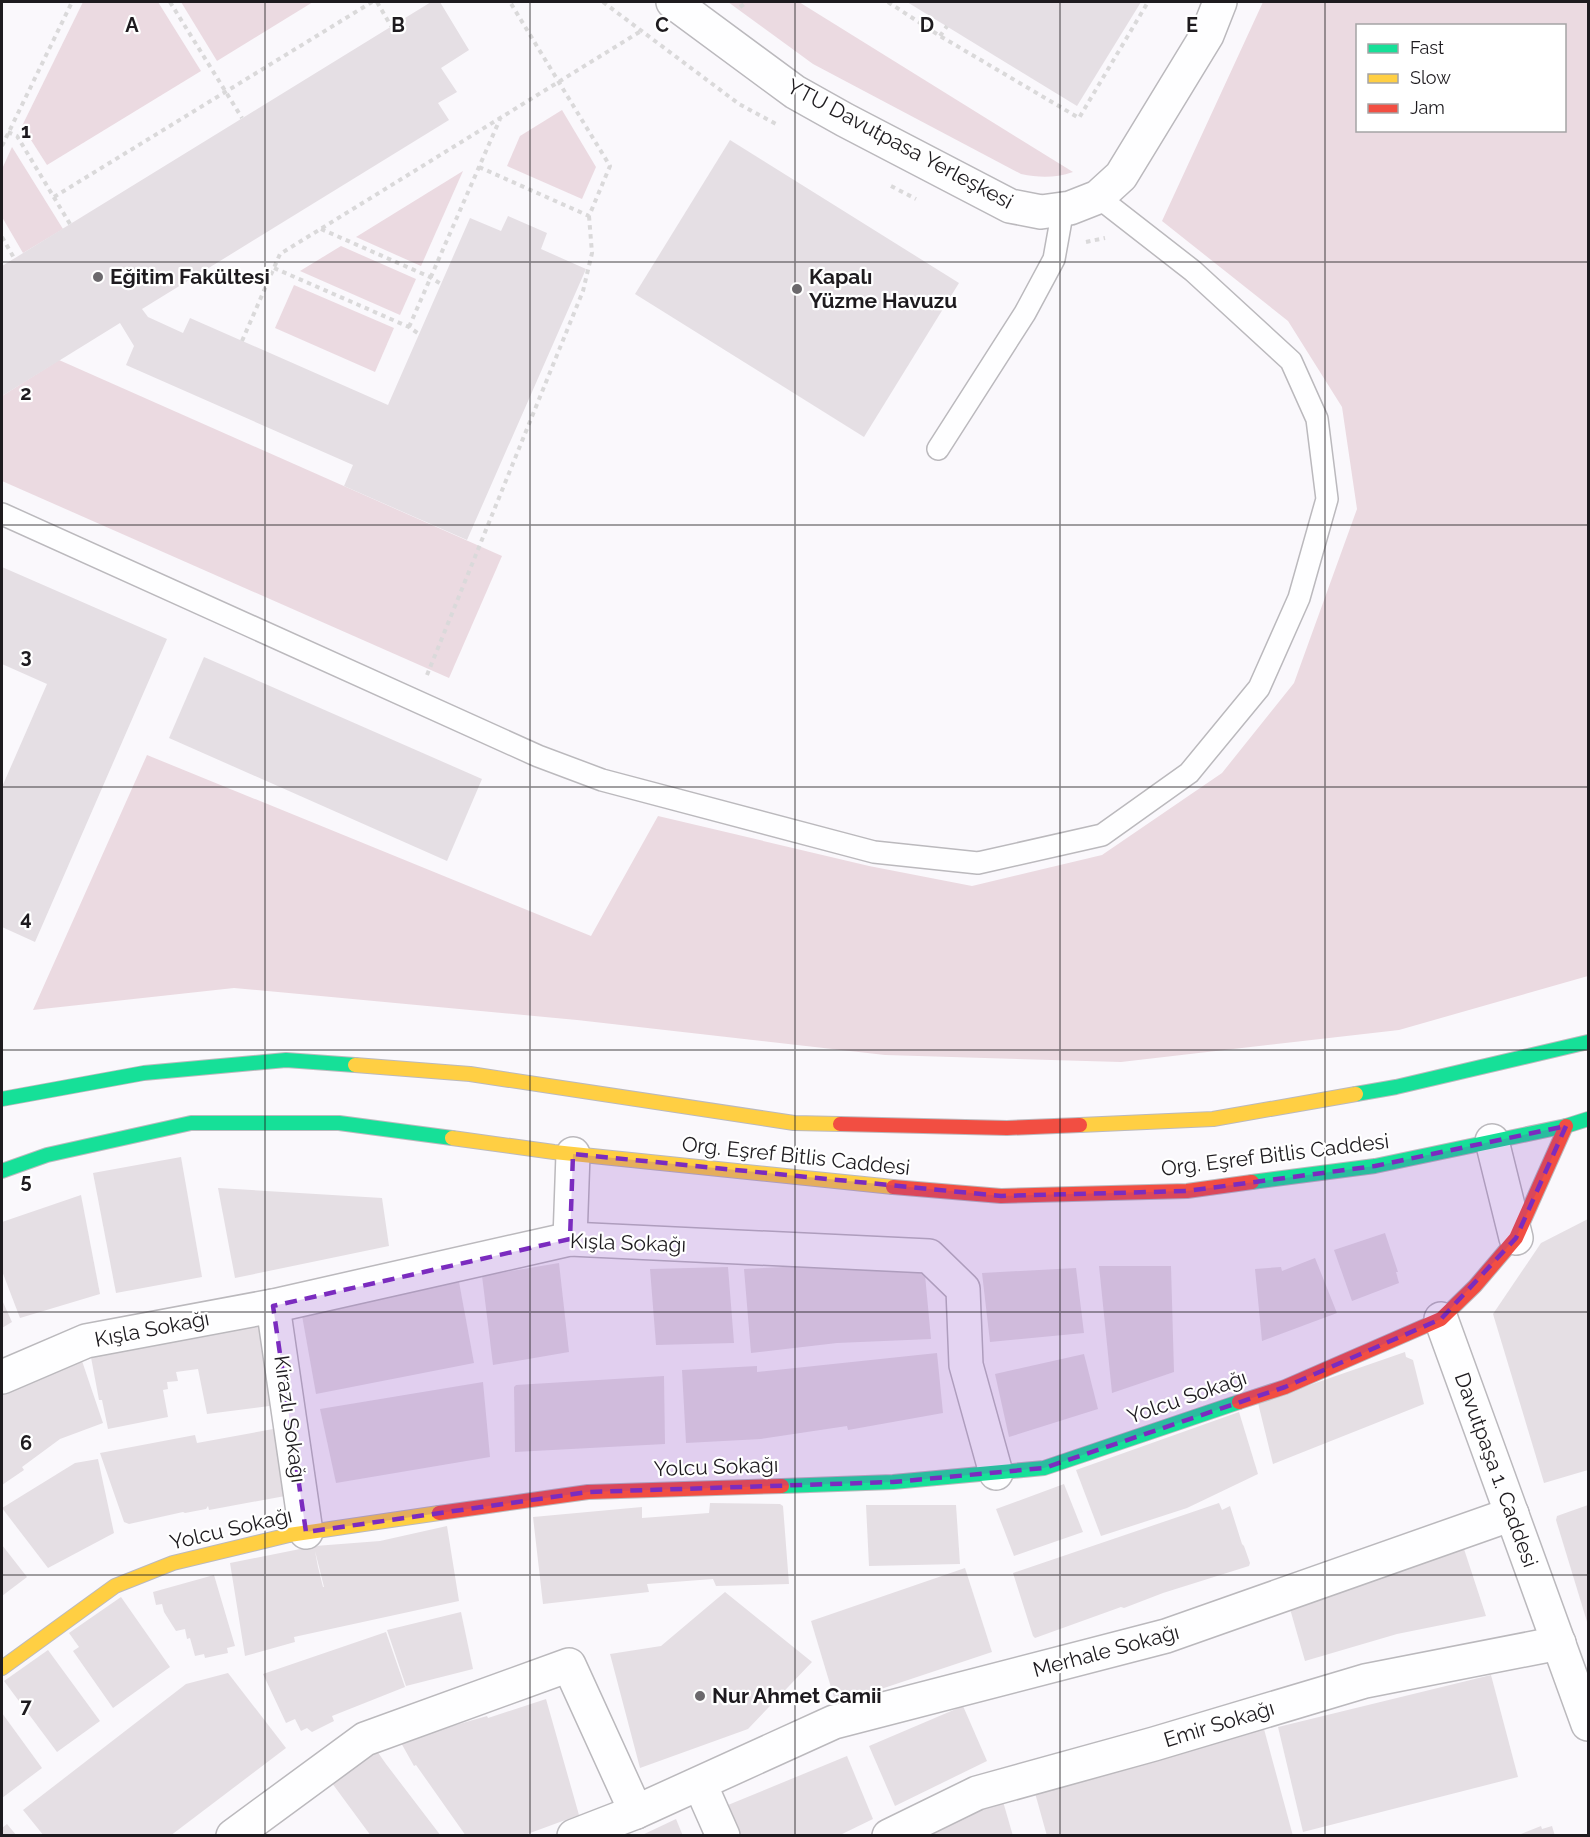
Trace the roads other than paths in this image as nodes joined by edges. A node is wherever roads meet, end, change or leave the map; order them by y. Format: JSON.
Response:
{"nodes":[{"id":1,"x":673,"y":2,"type":"edge"},
{"id":2,"x":1220,"y":2,"type":"edge"},
{"id":3,"x":1098,"y":197,"type":"junction"},
{"id":4,"x":1063,"y":208,"type":"junction"},
{"id":5,"x":938,"y":449,"type":"dead end"},
{"id":6,"x":2,"y":514,"type":"edge"},
{"id":7,"x":1588,"y":1042,"type":"edge"},
{"id":8,"x":2,"y":1099,"type":"edge"},
{"id":9,"x":1588,"y":1119,"type":"edge"},
{"id":10,"x":1566,"y":1126,"type":"junction"},
{"id":11,"x":1492,"y":1141,"type":"junction"},
{"id":12,"x":573,"y":1154,"type":"junction"},
{"id":13,"x":2,"y":1171,"type":"edge"},
{"id":14,"x":1516,"y":1238,"type":"junction"},
{"id":15,"x":570,"y":1239,"type":"junction"},
{"id":16,"x":273,"y":1306,"type":"junction"},
{"id":17,"x":1441,"y":1319,"type":"junction"},
{"id":18,"x":2,"y":1377,"type":"edge"},
{"id":19,"x":996,"y":1473,"type":"junction"},
{"id":20,"x":1512,"y":1514,"type":"junction"},
{"id":21,"x":306,"y":1532,"type":"junction"},
{"id":22,"x":1559,"y":1643,"type":"junction"},
{"id":23,"x":2,"y":1668,"type":"edge"},
{"id":24,"x":1588,"y":1724,"type":"edge"},
{"id":25,"x":700,"y":1784,"type":"junction"},
{"id":26,"x":636,"y":1812,"type":"junction"},
{"id":27,"x":233,"y":1836,"type":"edge"},
{"id":28,"x":574,"y":1836,"type":"edge"},
{"id":29,"x":723,"y":1836,"type":"edge"},
{"id":30,"x":889,"y":1836,"type":"edge"}],
"edges":[{"from":1,"to":4,"type":"street","name":"YTU Davutpasa Yerleşkesi"},
{"from":2,"to":3,"type":"street","name":"YTU Davutpasa Yerleşkesi"},
{"from":3,"to":4,"type":"street","name":"YTU Davutpasa Yerleşkesi"},
{"from":3,"to":6,"type":"lane"},
{"from":4,"to":5,"type":"lane"},
{"from":7,"to":8,"type":"street","name":"Org. Eşref Bitlis Caddesi"},
{"from":9,"to":10,"type":"street","name":"Org. Eşref Bitlis Caddesi"},
{"from":10,"to":11,"type":"street","name":"Org. Eşref Bitlis Caddesi"},
{"from":10,"to":14,"type":"street"},
{"from":11,"to":12,"type":"street","name":"Org. Eşref Bitlis Caddesi"},
{"from":11,"to":14,"type":"street"},
{"from":12,"to":13,"type":"street","name":"Org. Eşref Bitlis Caddesi"},
{"from":12,"to":15,"type":"street"},
{"from":14,"to":17,"type":"street"},
{"from":15,"to":16,"type":"street","name":"Kışla Sokağı"},
{"from":15,"to":19,"type":"street","name":"Kışla Sokağı"},
{"from":16,"to":18,"type":"street","name":"Kışla Sokağı"},
{"from":16,"to":21,"type":"street","name":"Kirazlı Sokağı"},
{"from":17,"to":19,"type":"street","name":"Yolcu Sokağı"},
{"from":17,"to":20,"type":"street","name":"Davutpaşa 1. Caddesi"},
{"from":19,"to":21,"type":"street","name":"Yolcu Sokağı"},
{"from":20,"to":22,"type":"street","name":"Davutpaşa 1. Caddesi"},
{"from":20,"to":25,"type":"street","name":"Merhale Sokağı"},
{"from":21,"to":23,"type":"street","name":"Yolcu Sokağı"},
{"from":22,"to":24,"type":"street","name":"Davutpaşa 1. Caddesi"},
{"from":22,"to":30,"type":"street","name":"Emir Sokağı"},
{"from":25,"to":26,"type":"street","name":"Merhale Sokağı"},
{"from":25,"to":29,"type":"street"},
{"from":26,"to":27,"type":"street"},
{"from":26,"to":28,"type":"street","name":"Merhale Sokağı"}]}
